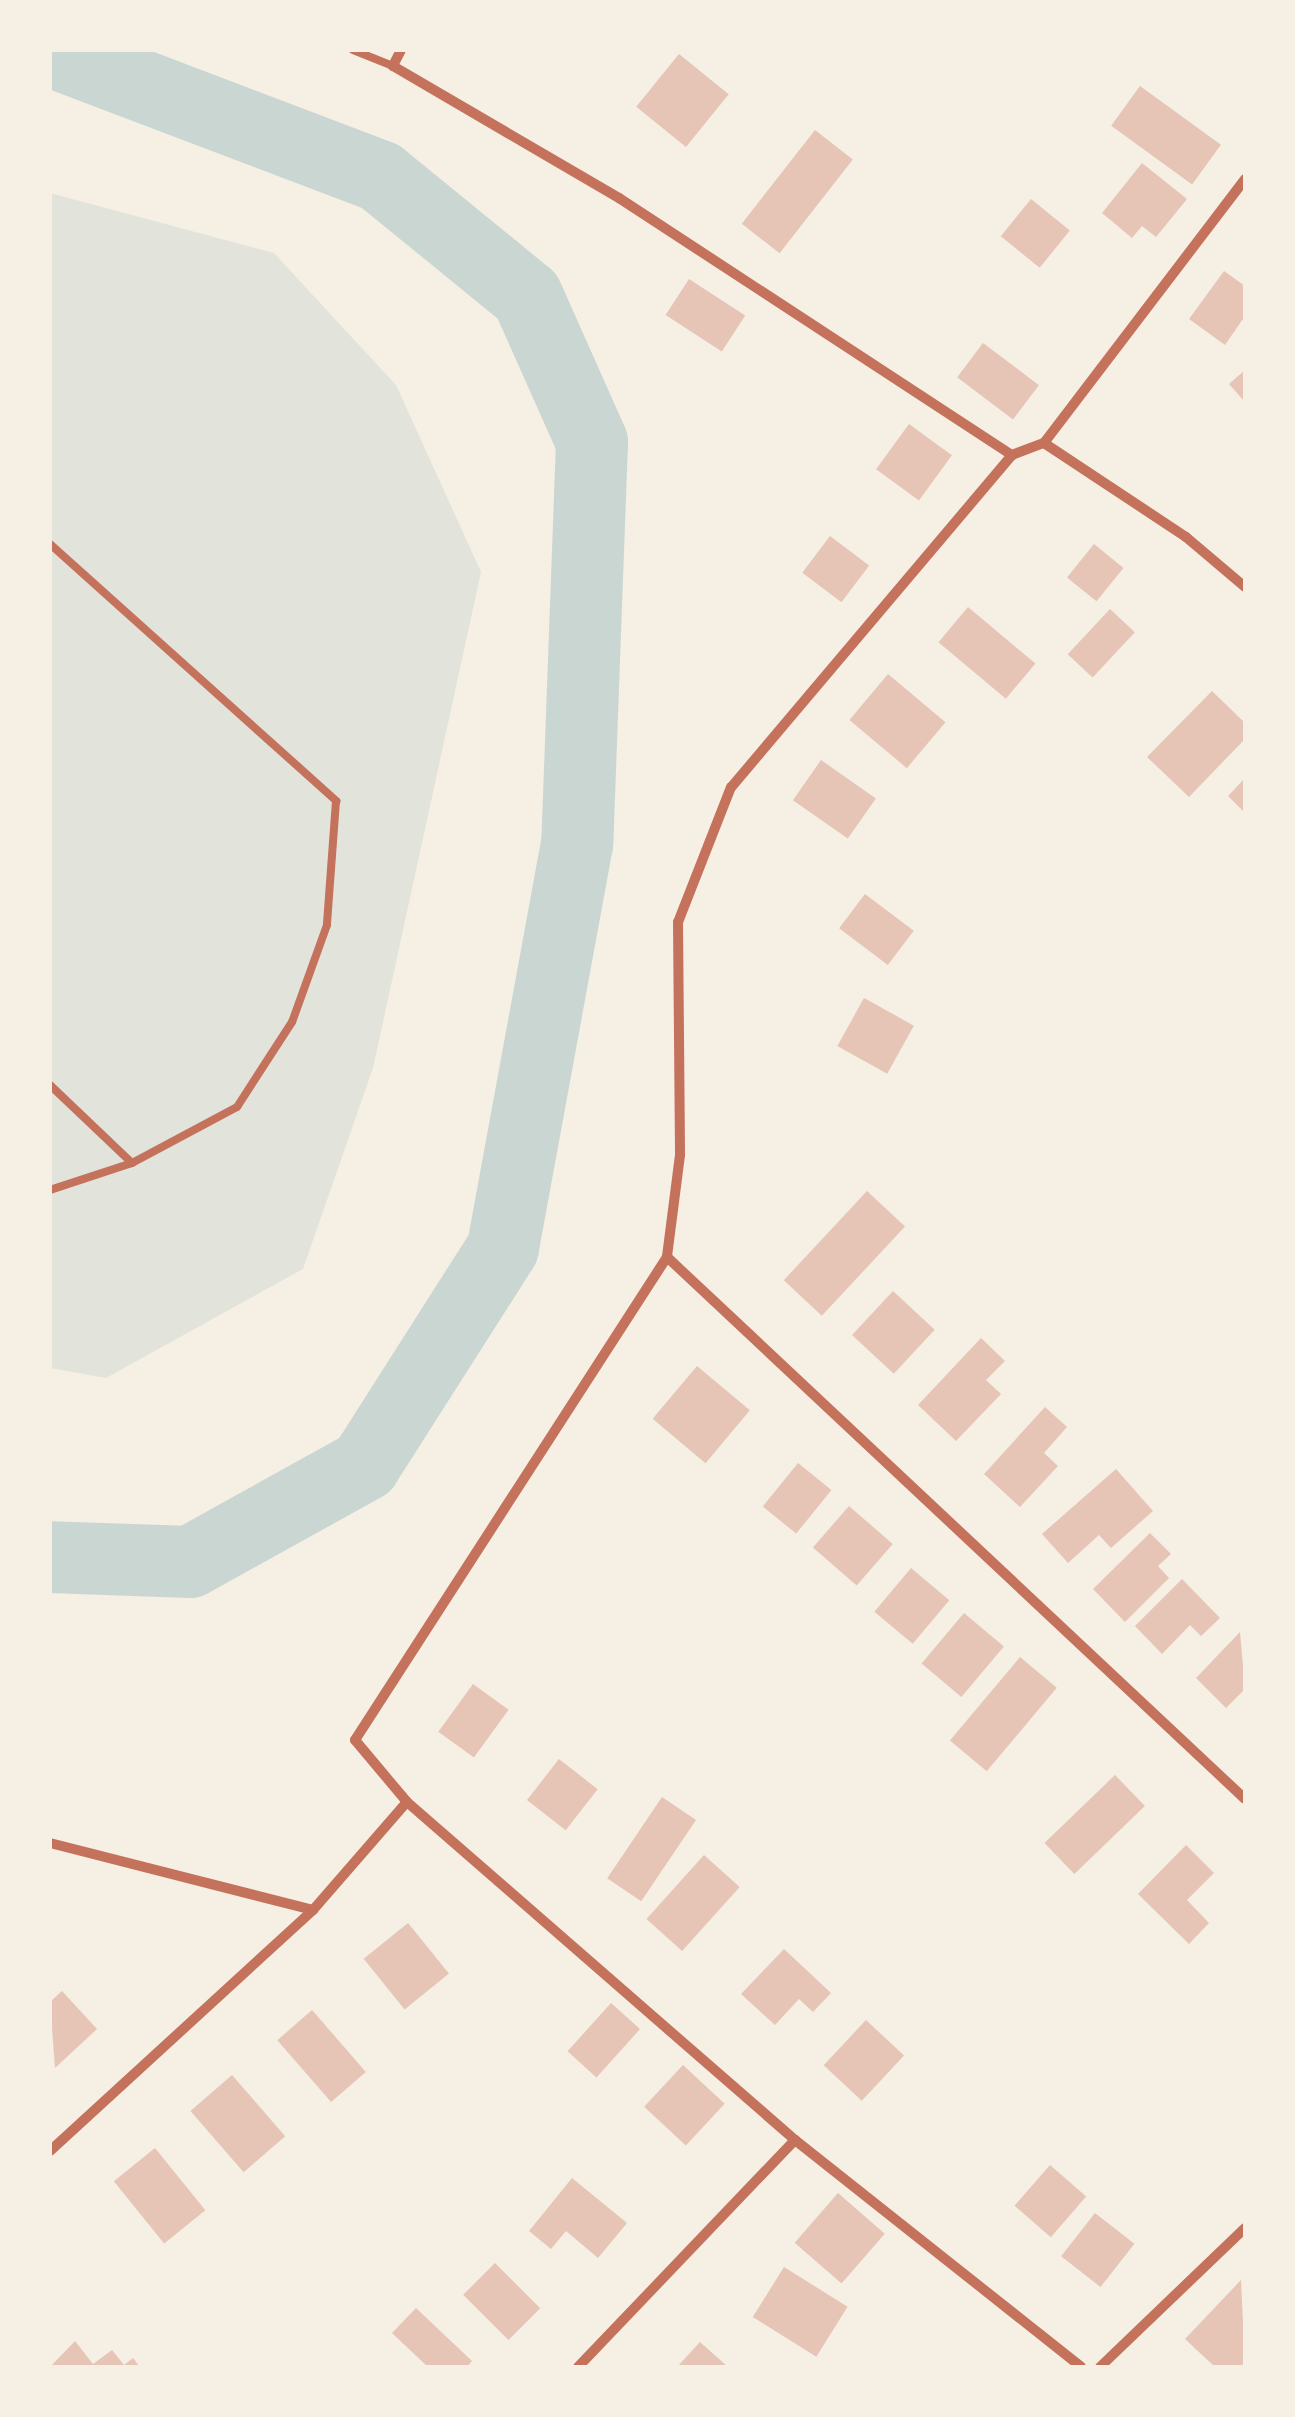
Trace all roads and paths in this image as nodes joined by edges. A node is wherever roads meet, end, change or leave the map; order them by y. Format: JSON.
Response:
{"nodes":[{"id":1,"x":353,"y":50,"type":"edge"},
{"id":2,"x":401,"y":50,"type":"edge"},
{"id":3,"x":392,"y":66,"type":"junction"},
{"id":4,"x":1245,"y":180,"type":"edge"},
{"id":5,"x":1044,"y":443,"type":"junction"},
{"id":6,"x":1012,"y":456,"type":"junction"},
{"id":7,"x":50,"y":544,"type":"edge"},
{"id":8,"x":1245,"y":587,"type":"edge"},
{"id":9,"x":50,"y":1086,"type":"edge"},
{"id":10,"x":132,"y":1163,"type":"junction"},
{"id":11,"x":50,"y":1190,"type":"edge"},
{"id":12,"x":666,"y":1257,"type":"junction"},
{"id":13,"x":1245,"y":1799,"type":"edge"},
{"id":14,"x":407,"y":1802,"type":"junction"},
{"id":15,"x":50,"y":1843,"type":"edge"},
{"id":16,"x":313,"y":1910,"type":"junction"},
{"id":17,"x":795,"y":2140,"type":"junction"},
{"id":18,"x":50,"y":2150,"type":"edge"},
{"id":19,"x":1245,"y":2228,"type":"edge"},
{"id":20,"x":578,"y":2367,"type":"edge"},
{"id":21,"x":1081,"y":2367,"type":"edge"},
{"id":22,"x":1100,"y":2367,"type":"edge"}],
"edges":[{"from":1,"to":3,"type":"lane"},
{"from":2,"to":3,"type":"street"},
{"from":3,"to":6,"type":"street"},
{"from":4,"to":5,"type":"street"},
{"from":5,"to":6,"type":"street"},
{"from":5,"to":8,"type":"street"},
{"from":6,"to":12,"type":"street"},
{"from":7,"to":10,"type":"lane"},
{"from":9,"to":10,"type":"lane"},
{"from":10,"to":11,"type":"lane"},
{"from":12,"to":13,"type":"street"},
{"from":12,"to":14,"type":"street"},
{"from":14,"to":16,"type":"street"},
{"from":14,"to":17,"type":"street"},
{"from":15,"to":16,"type":"street"},
{"from":16,"to":18,"type":"street"},
{"from":17,"to":20,"type":"street"},
{"from":17,"to":21,"type":"street"},
{"from":19,"to":22,"type":"street"}]}
